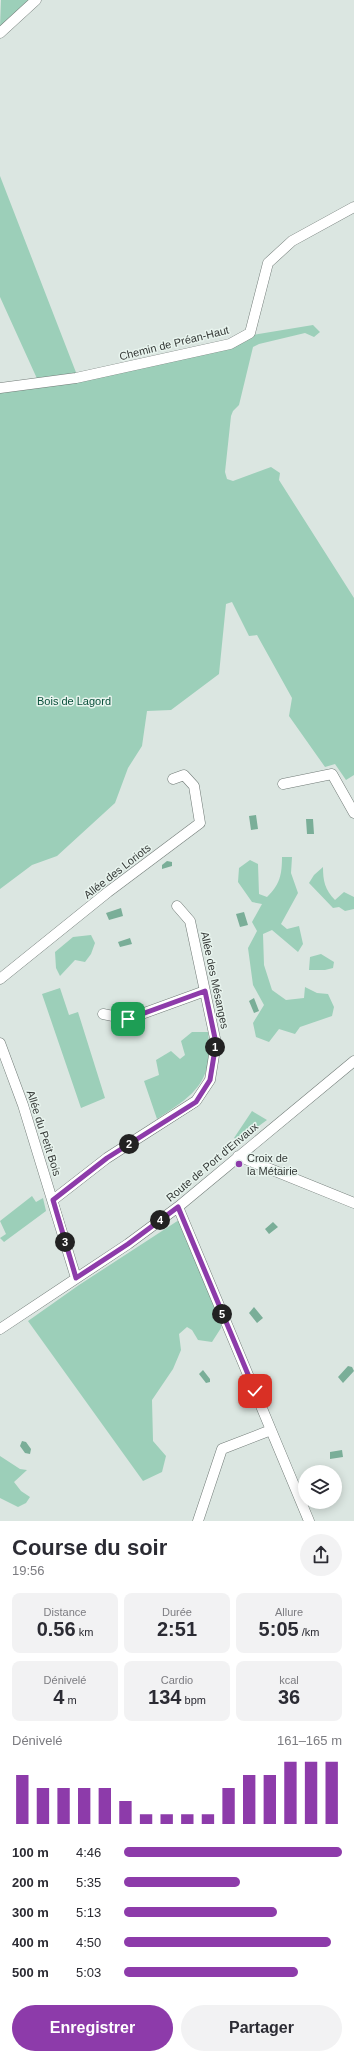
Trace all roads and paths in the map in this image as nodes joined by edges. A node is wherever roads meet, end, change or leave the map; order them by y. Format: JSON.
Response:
{"nodes":[{"id":1,"x":36,"y":0,"type":"edge"},
{"id":2,"x":0,"y":33,"type":"edge"},
{"id":3,"x":354,"y":207,"type":"edge"},
{"id":4,"x":0,"y":388,"type":"edge"},
{"id":5,"x":173,"y":780,"type":"dead end"},
{"id":6,"x":283,"y":784,"type":"dead end"},
{"id":7,"x":354,"y":813,"type":"edge"},
{"id":8,"x":177,"y":906,"type":"dead end"},
{"id":9,"x":0,"y":979,"type":"edge"},
{"id":10,"x":205,"y":991,"type":"junction"},
{"id":11,"x":103,"y":1014,"type":"dead end"},
{"id":12,"x":0,"y":1043,"type":"edge"},
{"id":13,"x":354,"y":1061,"type":"edge"},
{"id":14,"x":238,"y":1156,"type":"junction"},
{"id":15,"x":53,"y":1200,"type":"junction"},
{"id":16,"x":354,"y":1203,"type":"edge"},
{"id":17,"x":178,"y":1207,"type":"junction"},
{"id":18,"x":76,"y":1278,"type":"junction"},
{"id":19,"x":0,"y":1329,"type":"edge"},
{"id":20,"x":271,"y":1430,"type":"junction"},
{"id":21,"x":198,"y":1521,"type":"edge"},
{"id":22,"x":309,"y":1521,"type":"edge"}],
"edges":[{"from":1,"to":2,"type":"street"},
{"from":3,"to":4,"type":"street","name":"Chemin de Préan-Haut"},
{"from":5,"to":9,"type":"street","name":"Allée des Loriots"},
{"from":6,"to":7,"type":"street"},
{"from":8,"to":10,"type":"street","name":"Allée des Mésanges"},
{"from":10,"to":11,"type":"street"},
{"from":10,"to":15,"type":"street","name":"Allée des Mésanges"},
{"from":12,"to":15,"type":"street","name":"Allée du Petit Bois"},
{"from":13,"to":14,"type":"street","name":"Route de Port d'Envaux"},
{"from":14,"to":16,"type":"street"},
{"from":14,"to":17,"type":"street","name":"Route de Port d'Envaux"},
{"from":15,"to":18,"type":"street","name":"Allée du Petit Bois"},
{"from":17,"to":18,"type":"street","name":"Route de Port d'Envaux"},
{"from":17,"to":20,"type":"street"},
{"from":18,"to":19,"type":"street","name":"Route de Port d'Envaux"},
{"from":20,"to":21,"type":"street"},
{"from":20,"to":22,"type":"street"}]}
